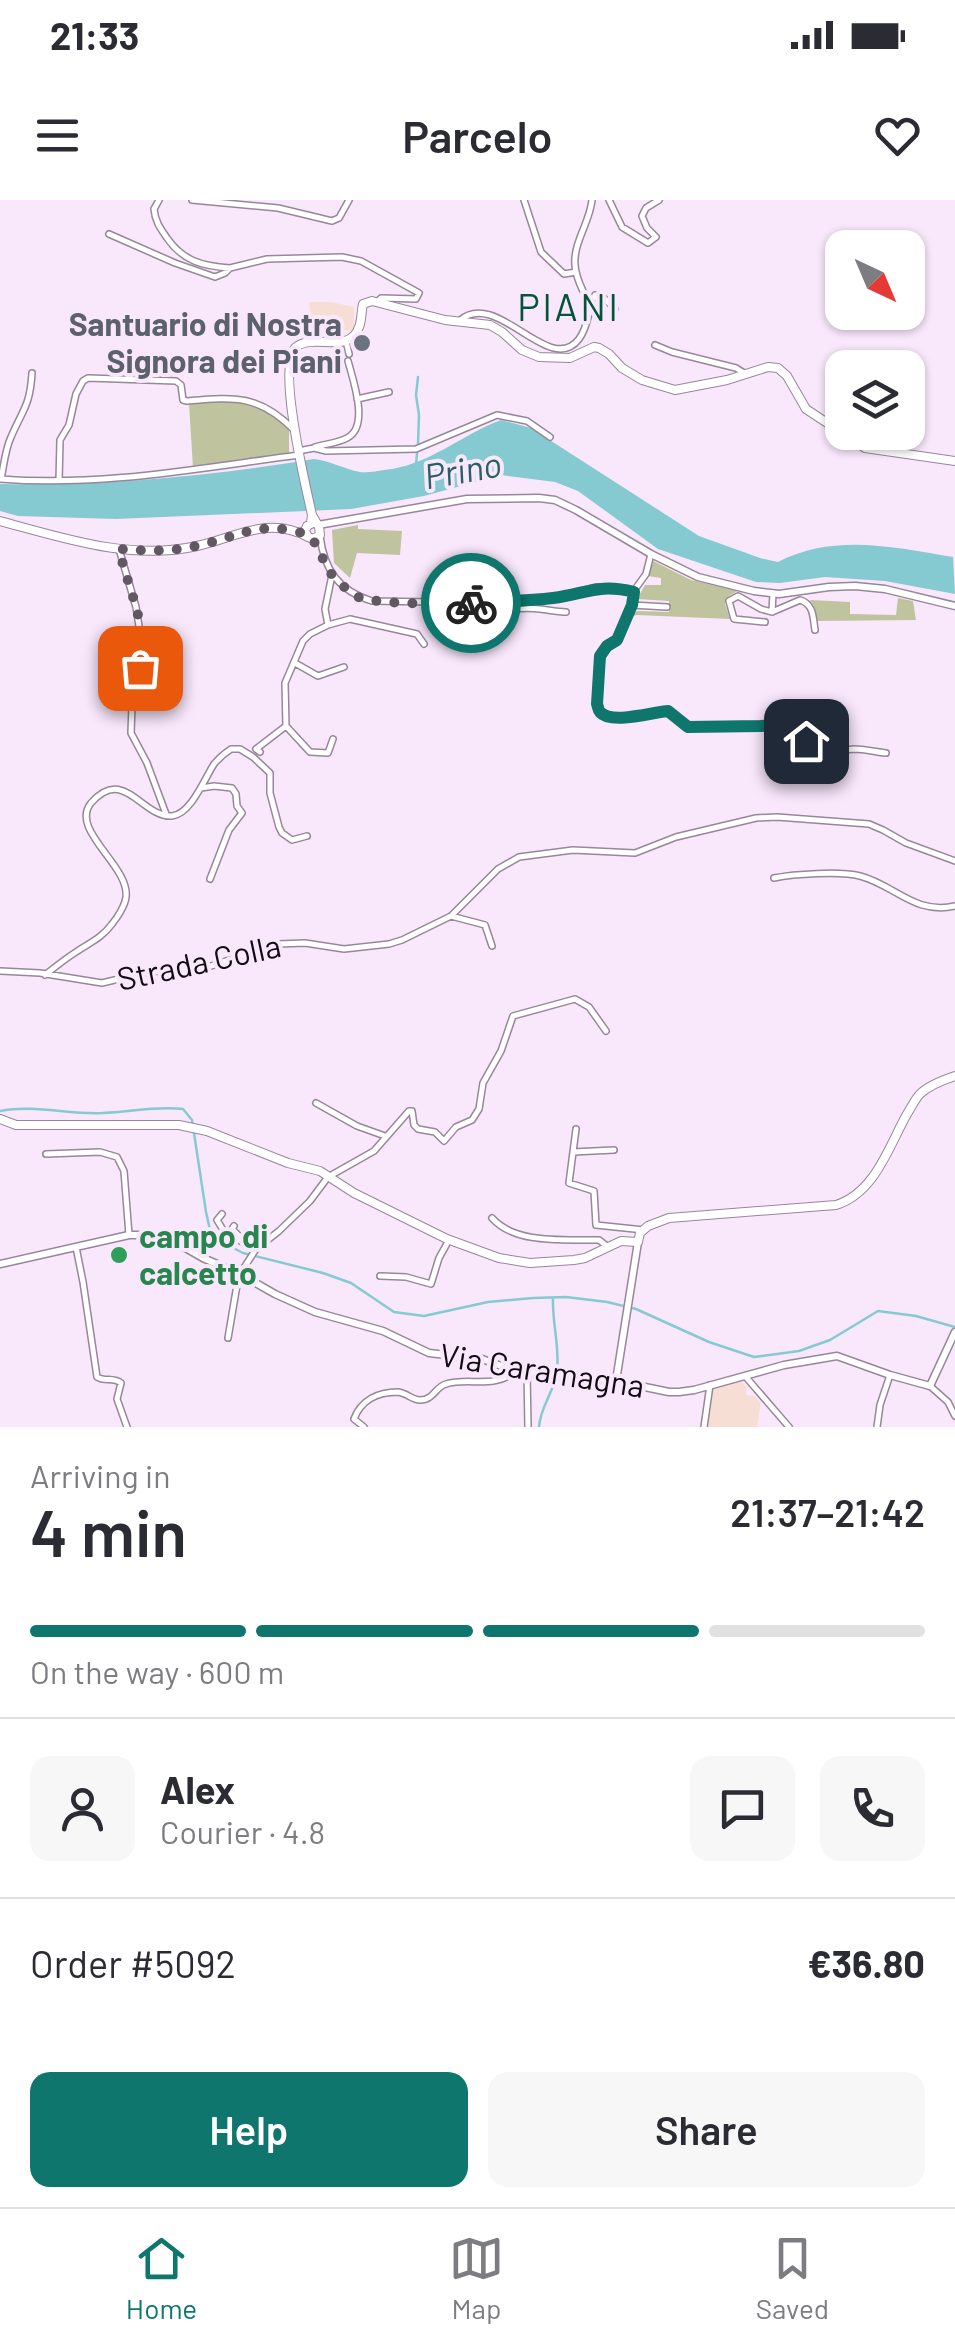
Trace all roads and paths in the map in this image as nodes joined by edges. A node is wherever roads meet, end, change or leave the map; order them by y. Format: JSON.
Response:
{"nodes":[{"id":1,"x":160,"y":200,"type":"edge"},
{"id":2,"x":192,"y":200,"type":"edge"},
{"id":3,"x":350,"y":200,"type":"edge"},
{"id":4,"x":524,"y":200,"type":"edge"},
{"id":5,"x":592,"y":200,"type":"edge"},
{"id":6,"x":609,"y":200,"type":"edge"},
{"id":7,"x":659,"y":200,"type":"edge"},
{"id":8,"x":110,"y":234,"type":"dead end"},
{"id":9,"x":230,"y":268,"type":"junction"},
{"id":10,"x":576,"y":272,"type":"junction"},
{"id":11,"x":377,"y":302,"type":"junction"},
{"id":12,"x":590,"y":306,"type":"junction"},
{"id":13,"x":615,"y":310,"type":"dead end"},
{"id":14,"x":460,"y":321,"type":"junction"},
{"id":15,"x":346,"y":340,"type":"junction"},
{"id":16,"x":656,"y":345,"type":"dead end"},
{"id":17,"x":32,"y":373,"type":"dead end"},
{"id":18,"x":746,"y":375,"type":"junction"},
{"id":19,"x":389,"y":392,"type":"dead end"},
{"id":20,"x":357,"y":399,"type":"junction"},
{"id":21,"x":296,"y":432,"type":"junction"},
{"id":22,"x":550,"y":437,"type":"dead end"},
{"id":23,"x":314,"y":448,"type":"junction"},
{"id":24,"x":299,"y":455,"type":"junction"},
{"id":25,"x":955,"y":462,"type":"edge"},
{"id":26,"x":0,"y":479,"type":"edge"},
{"id":27,"x":59,"y":481,"type":"junction"},
{"id":28,"x":0,"y":520,"type":"edge"},
{"id":29,"x":315,"y":528,"type":"junction"},
{"id":30,"x":119,"y":549,"type":"junction"},
{"id":31,"x":651,"y":554,"type":"junction"},
{"id":32,"x":332,"y":575,"type":"junction"},
{"id":33,"x":634,"y":592,"type":"junction"},
{"id":34,"x":773,"y":593,"type":"junction"},
{"id":35,"x":425,"y":602,"type":"junction"},
{"id":36,"x":492,"y":602,"type":"junction"},
{"id":37,"x":632,"y":605,"type":"junction"},
{"id":38,"x":667,"y":606,"type":"dead end"},
{"id":39,"x":955,"y":606,"type":"edge"},
{"id":40,"x":566,"y":612,"type":"dead end"},
{"id":41,"x":772,"y":612,"type":"junction"},
{"id":42,"x":481,"y":622,"type":"dead end"},
{"id":43,"x":765,"y":622,"type":"dead end"},
{"id":44,"x":328,"y":625,"type":"junction"},
{"id":45,"x":815,"y":630,"type":"dead end"},
{"id":46,"x":424,"y":644,"type":"dead end"},
{"id":47,"x":294,"y":663,"type":"junction"},
{"id":48,"x":344,"y":667,"type":"dead end"},
{"id":49,"x":286,"y":726,"type":"junction"},
{"id":50,"x":333,"y":739,"type":"dead end"},
{"id":51,"x":260,"y":752,"type":"dead end"},
{"id":52,"x":886,"y":753,"type":"dead end"},
{"id":53,"x":201,"y":788,"type":"junction"},
{"id":54,"x":166,"y":814,"type":"junction"},
{"id":55,"x":307,"y":836,"type":"dead end"},
{"id":56,"x":955,"y":862,"type":"edge"},
{"id":57,"x":774,"y":878,"type":"dead end"},
{"id":58,"x":210,"y":879,"type":"dead end"},
{"id":59,"x":955,"y":906,"type":"edge"},
{"id":60,"x":451,"y":916,"type":"junction"},
{"id":61,"x":492,"y":946,"type":"dead end"},
{"id":62,"x":0,"y":972,"type":"edge"},
{"id":63,"x":45,"y":975,"type":"junction"},
{"id":64,"x":606,"y":1031,"type":"dead end"},
{"id":65,"x":955,"y":1076,"type":"edge"},
{"id":66,"x":316,"y":1103,"type":"dead end"},
{"id":67,"x":2,"y":1120,"type":"edge"},
{"id":68,"x":576,"y":1129,"type":"dead end"},
{"id":69,"x":385,"y":1136,"type":"junction"},
{"id":70,"x":614,"y":1150,"type":"dead end"},
{"id":71,"x":573,"y":1152,"type":"junction"},
{"id":72,"x":46,"y":1154,"type":"dead end"},
{"id":73,"x":328,"y":1177,"type":"junction"},
{"id":74,"x":222,"y":1214,"type":"dead end"},
{"id":75,"x":492,"y":1218,"type":"dead end"},
{"id":76,"x":234,"y":1226,"type":"dead end"},
{"id":77,"x":644,"y":1230,"type":"junction"},
{"id":78,"x":130,"y":1234,"type":"junction"},
{"id":79,"x":449,"y":1240,"type":"junction"},
{"id":80,"x":638,"y":1242,"type":"junction"},
{"id":81,"x":608,"y":1246,"type":"junction"},
{"id":82,"x":76,"y":1247,"type":"junction"},
{"id":83,"x":257,"y":1248,"type":"junction"},
{"id":84,"x":0,"y":1264,"type":"edge"},
{"id":85,"x":240,"y":1274,"type":"junction"},
{"id":86,"x":380,"y":1276,"type":"dead end"},
{"id":87,"x":955,"y":1332,"type":"edge"},
{"id":88,"x":228,"y":1338,"type":"dead end"},
{"id":89,"x":516,"y":1371,"type":"junction"},
{"id":90,"x":526,"y":1372,"type":"junction"},
{"id":91,"x":890,"y":1375,"type":"junction"},
{"id":92,"x":744,"y":1376,"type":"junction"},
{"id":93,"x":616,"y":1381,"type":"junction"},
{"id":94,"x":710,"y":1385,"type":"junction"},
{"id":95,"x":930,"y":1386,"type":"junction"},
{"id":96,"x":955,"y":1416,"type":"edge"},
{"id":97,"x":127,"y":1427,"type":"edge"},
{"id":98,"x":364,"y":1427,"type":"edge"},
{"id":99,"x":528,"y":1427,"type":"edge"},
{"id":100,"x":704,"y":1427,"type":"edge"},
{"id":101,"x":788,"y":1427,"type":"edge"},
{"id":102,"x":877,"y":1427,"type":"edge"}],
"edges":[{"from":1,"to":9,"type":"street"},
{"from":2,"to":3,"type":"street"},
{"from":4,"to":10,"type":"street"},
{"from":5,"to":10,"type":"street"},
{"from":6,"to":7,"type":"street"},
{"from":8,"to":9,"type":"street"},
{"from":9,"to":11,"type":"street"},
{"from":10,"to":12,"type":"street"},
{"from":11,"to":14,"type":"main road"},
{"from":11,"to":15,"type":"main road"},
{"from":12,"to":13,"type":"street"},
{"from":12,"to":14,"type":"street"},
{"from":14,"to":18,"type":"main road"},
{"from":15,"to":20,"type":"street"},
{"from":15,"to":21,"type":"main road"},
{"from":16,"to":18,"type":"street"},
{"from":17,"to":26,"type":"street"},
{"from":18,"to":25,"type":"main road"},
{"from":19,"to":20,"type":"street"},
{"from":20,"to":23,"type":"street"},
{"from":21,"to":24,"type":"main road"},
{"from":21,"to":27,"type":"street"},
{"from":22,"to":23,"type":"street"},
{"from":23,"to":24,"type":"street"},
{"from":24,"to":27,"type":"street"},
{"from":24,"to":29,"type":"main road"},
{"from":26,"to":27,"type":"street"},
{"from":28,"to":30,"type":"main road"},
{"from":29,"to":30,"type":"main road"},
{"from":29,"to":31,"type":"street"},
{"from":29,"to":32,"type":"street"},
{"from":30,"to":54,"type":"street"},
{"from":31,"to":33,"type":"street"},
{"from":31,"to":34,"type":"street"},
{"from":32,"to":35,"type":"street"},
{"from":32,"to":44,"type":"street"},
{"from":33,"to":36,"type":"street"},
{"from":33,"to":37,"type":"street"},
{"from":34,"to":39,"type":"street"},
{"from":34,"to":41,"type":"street"},
{"from":35,"to":36,"type":"street"},
{"from":35,"to":42,"type":"street"},
{"from":36,"to":40,"type":"street"},
{"from":37,"to":38,"type":"street"},
{"from":37,"to":52,"type":"street"},
{"from":41,"to":43,"type":"street"},
{"from":41,"to":45,"type":"street"},
{"from":44,"to":46,"type":"street"},
{"from":44,"to":47,"type":"street"},
{"from":47,"to":48,"type":"street"},
{"from":47,"to":49,"type":"street"},
{"from":49,"to":50,"type":"street"},
{"from":49,"to":51,"type":"street"},
{"from":53,"to":54,"type":"street"},
{"from":53,"to":55,"type":"street"},
{"from":53,"to":58,"type":"street"},
{"from":54,"to":63,"type":"street"},
{"from":56,"to":60,"type":"street","name":"Strada Colla"},
{"from":57,"to":59,"type":"street"},
{"from":60,"to":61,"type":"street"},
{"from":60,"to":63,"type":"street","name":"Strada Colla"},
{"from":62,"to":63,"type":"street","name":"Strada Colla"},
{"from":64,"to":69,"type":"street"},
{"from":65,"to":77,"type":"main road"},
{"from":66,"to":69,"type":"street"},
{"from":67,"to":73,"type":"main road"},
{"from":68,"to":71,"type":"street"},
{"from":69,"to":73,"type":"street"},
{"from":70,"to":71,"type":"street"},
{"from":71,"to":77,"type":"street"},
{"from":72,"to":78,"type":"street"},
{"from":73,"to":79,"type":"main road"},
{"from":73,"to":83,"type":"street"},
{"from":74,"to":83,"type":"street"},
{"from":75,"to":81,"type":"street"},
{"from":76,"to":83,"type":"street"},
{"from":77,"to":80,"type":"main road"},
{"from":78,"to":82,"type":"street"},
{"from":78,"to":85,"type":"street","name":"Via Caramagna"},
{"from":79,"to":81,"type":"main road"},
{"from":79,"to":86,"type":"street"},
{"from":80,"to":81,"type":"main road"},
{"from":80,"to":93,"type":"street"},
{"from":82,"to":84,"type":"street"},
{"from":82,"to":97,"type":"street"},
{"from":83,"to":85,"type":"street"},
{"from":85,"to":88,"type":"street"},
{"from":85,"to":89,"type":"street","name":"Via Caramagna"},
{"from":87,"to":95,"type":"street"},
{"from":89,"to":90,"type":"street","name":"Via Caramagna"},
{"from":89,"to":98,"type":"street"},
{"from":90,"to":93,"type":"street","name":"Via Caramagna"},
{"from":90,"to":99,"type":"street"},
{"from":91,"to":92,"type":"street","name":"Via Caramagna"},
{"from":91,"to":95,"type":"street","name":"Via Caramagna"},
{"from":91,"to":102,"type":"street"},
{"from":92,"to":94,"type":"street","name":"Via Caramagna"},
{"from":92,"to":101,"type":"street"},
{"from":93,"to":94,"type":"street","name":"Via Caramagna"},
{"from":94,"to":100,"type":"street"},
{"from":95,"to":96,"type":"street"}]}
